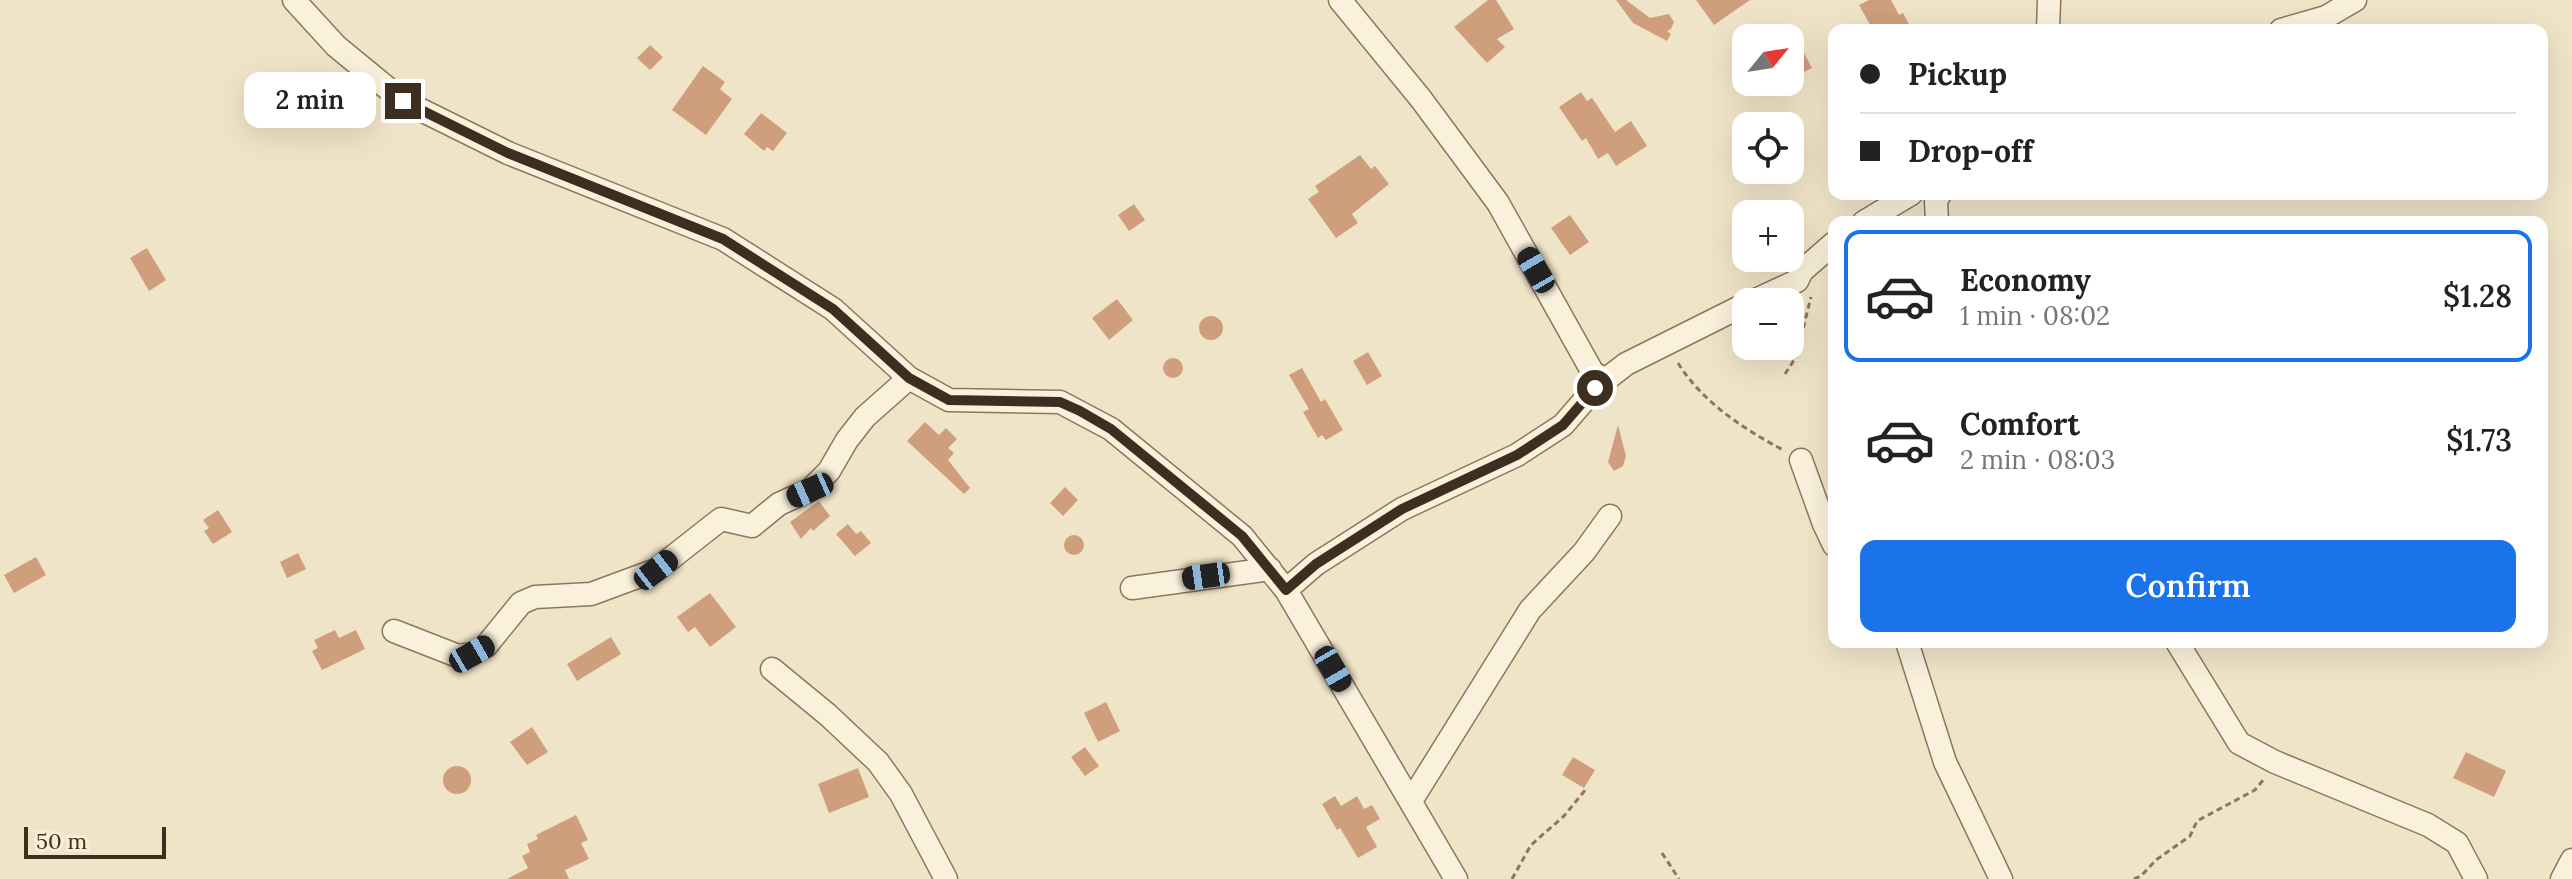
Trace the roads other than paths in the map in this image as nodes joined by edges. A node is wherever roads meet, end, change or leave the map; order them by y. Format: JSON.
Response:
{"nodes":[{"id":1,"x":294,"y":0,"type":"edge"},
{"id":2,"x":1340,"y":0,"type":"edge"},
{"id":3,"x":2049,"y":0,"type":"edge"},
{"id":4,"x":2355,"y":0,"type":"edge"},
{"id":5,"x":2048,"y":24,"type":"edge"},
{"id":6,"x":2302,"y":24,"type":"edge"},
{"id":7,"x":1901,"y":200,"type":"edge"},
{"id":8,"x":1874,"y":216,"type":"edge"},
{"id":9,"x":1828,"y":248,"type":"edge"},
{"id":10,"x":1781,"y":288,"type":"edge"},
{"id":11,"x":1732,"y":311,"type":"edge"},
{"id":12,"x":909,"y":378,"type":"junction"},
{"id":13,"x":1605,"y":379,"type":"junction"},
{"id":14,"x":1801,"y":460,"type":"road end"},
{"id":15,"x":1610,"y":516,"type":"dead end"},
{"id":16,"x":1828,"y":532,"type":"edge"},
{"id":17,"x":1270,"y":569,"type":"junction"},
{"id":18,"x":1132,"y":588,"type":"dead end"},
{"id":19,"x":1286,"y":590,"type":"junction"},
{"id":20,"x":394,"y":631,"type":"dead end"},
{"id":21,"x":1909,"y":648,"type":"edge"},
{"id":22,"x":2181,"y":648,"type":"edge"},
{"id":23,"x":772,"y":669,"type":"dead end"},
{"id":24,"x":1411,"y":801,"type":"junction"},
{"id":25,"x":2572,"y":860,"type":"edge"},
{"id":26,"x":946,"y":879,"type":"edge"},
{"id":27,"x":1456,"y":879,"type":"edge"},
{"id":28,"x":2001,"y":879,"type":"edge"},
{"id":29,"x":2476,"y":879,"type":"edge"},
{"id":30,"x":2562,"y":879,"type":"edge"}],
"edges":[{"from":1,"to":12,"type":"street"},
{"from":2,"to":13,"type":"street"},
{"from":3,"to":5,"type":"street"},
{"from":4,"to":6,"type":"street"},
{"from":7,"to":8,"type":"street"},
{"from":9,"to":10,"type":"street"},
{"from":11,"to":13,"type":"street"},
{"from":12,"to":17,"type":"street"},
{"from":12,"to":20,"type":"street"},
{"from":13,"to":19,"type":"street"},
{"from":14,"to":16,"type":"street"},
{"from":15,"to":24,"type":"street"},
{"from":17,"to":18,"type":"street"},
{"from":17,"to":19,"type":"street"},
{"from":19,"to":24,"type":"street"},
{"from":21,"to":28,"type":"street"},
{"from":22,"to":29,"type":"street"},
{"from":23,"to":26,"type":"street"},
{"from":24,"to":27,"type":"street"},
{"from":25,"to":30,"type":"street"}]}
